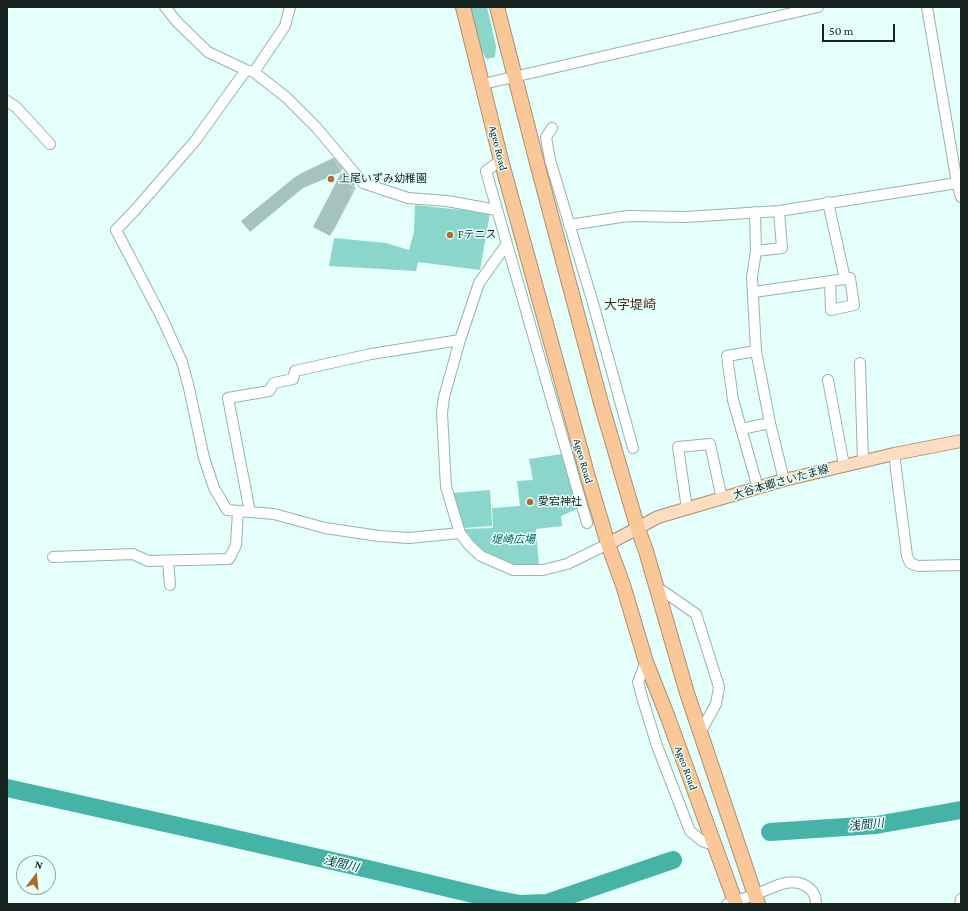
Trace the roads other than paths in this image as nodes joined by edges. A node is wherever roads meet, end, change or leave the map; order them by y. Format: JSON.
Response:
{"nodes":[{"id":1,"x":290,"y":7,"type":"edge"},
{"id":2,"x":463,"y":7,"type":"edge"},
{"id":3,"x":497,"y":7,"type":"edge"},
{"id":4,"x":818,"y":7,"type":"edge"},
{"id":5,"x":927,"y":7,"type":"edge"},
{"id":6,"x":171,"y":10,"type":"edge"},
{"id":7,"x":250,"y":71,"type":"junction"},
{"id":8,"x":515,"y":76,"type":"junction"},
{"id":9,"x":483,"y":84,"type":"junction"},
{"id":10,"x":7,"y":101,"type":"edge"},
{"id":11,"x":552,"y":128,"type":"dead end"},
{"id":12,"x":50,"y":144,"type":"dead end"},
{"id":13,"x":501,"y":160,"type":"junction"},
{"id":14,"x":543,"y":162,"type":"junction"},
{"id":15,"x":958,"y":168,"type":"edge"},
{"id":16,"x":957,"y":183,"type":"junction"},
{"id":17,"x":961,"y":197,"type":"edge"},
{"id":18,"x":828,"y":202,"type":"junction"},
{"id":19,"x":498,"y":210,"type":"junction"},
{"id":20,"x":779,"y":211,"type":"junction"},
{"id":21,"x":755,"y":212,"type":"junction"},
{"id":22,"x":569,"y":225,"type":"junction"},
{"id":23,"x":506,"y":245,"type":"junction"},
{"id":24,"x":756,"y":251,"type":"junction"},
{"id":25,"x":845,"y":279,"type":"junction"},
{"id":26,"x":830,"y":281,"type":"junction"},
{"id":27,"x":754,"y":292,"type":"junction"},
{"id":28,"x":460,"y":340,"type":"junction"},
{"id":29,"x":756,"y":351,"type":"junction"},
{"id":30,"x":860,"y":363,"type":"dead end"},
{"id":31,"x":828,"y":380,"type":"dead end"},
{"id":32,"x":616,"y":388,"type":"junction"},
{"id":33,"x":601,"y":403,"type":"junction"},
{"id":34,"x":770,"y":423,"type":"junction"},
{"id":35,"x":741,"y":429,"type":"junction"},
{"id":36,"x":961,"y":441,"type":"edge"},
{"id":37,"x":633,"y":448,"type":"dead end"},
{"id":38,"x":894,"y":454,"type":"junction"},
{"id":39,"x":863,"y":461,"type":"junction"},
{"id":40,"x":844,"y":465,"type":"junction"},
{"id":41,"x":573,"y":476,"type":"junction"},
{"id":42,"x":588,"y":477,"type":"junction"},
{"id":43,"x":784,"y":480,"type":"junction"},
{"id":44,"x":758,"y":488,"type":"junction"},
{"id":45,"x":722,"y":499,"type":"junction"},
{"id":46,"x":687,"y":509,"type":"junction"},
{"id":47,"x":238,"y":511,"type":"junction"},
{"id":48,"x":250,"y":512,"type":"junction"},
{"id":49,"x":587,"y":523,"type":"dead end"},
{"id":50,"x":638,"y":529,"type":"junction"},
{"id":51,"x":460,"y":533,"type":"junction"},
{"id":52,"x":608,"y":544,"type":"junction"},
{"id":53,"x":53,"y":557,"type":"dead end"},
{"id":54,"x":168,"y":561,"type":"junction"},
{"id":55,"x":961,"y":565,"type":"edge"},
{"id":56,"x":170,"y":585,"type":"dead end"},
{"id":57,"x":657,"y":587,"type":"junction"},
{"id":58,"x":646,"y":662,"type":"junction"},
{"id":59,"x":700,"y":733,"type":"junction"},
{"id":60,"x":714,"y":845,"type":"junction"},
{"id":61,"x":961,"y":899,"type":"edge"},
{"id":62,"x":756,"y":900,"type":"edge"},
{"id":63,"x":733,"y":903,"type":"edge"},
{"id":64,"x":816,"y":904,"type":"edge"},
{"id":65,"x":960,"y":904,"type":"edge"}],
"edges":[{"from":1,"to":7,"type":"street"},
{"from":2,"to":9,"type":"highway","name":"Ageo Road"},
{"from":3,"to":8,"type":"highway"},
{"from":4,"to":8,"type":"street"},
{"from":5,"to":15,"type":"street"},
{"from":6,"to":7,"type":"street"},
{"from":7,"to":19,"type":"street"},
{"from":7,"to":47,"type":"street"},
{"from":8,"to":9,"type":"street"},
{"from":8,"to":14,"type":"highway"},
{"from":9,"to":13,"type":"highway","name":"Ageo Road"},
{"from":10,"to":12,"type":"street"},
{"from":11,"to":14,"type":"street"},
{"from":13,"to":19,"type":"street"},
{"from":13,"to":42,"type":"highway","name":"Ageo Road"},
{"from":14,"to":22,"type":"street"},
{"from":14,"to":33,"type":"highway"},
{"from":15,"to":16,"type":"street"},
{"from":16,"to":17,"type":"street"},
{"from":16,"to":18,"type":"street"},
{"from":18,"to":20,"type":"street"},
{"from":18,"to":25,"type":"street"},
{"from":19,"to":23,"type":"street"},
{"from":20,"to":21,"type":"street"},
{"from":20,"to":24,"type":"street"},
{"from":21,"to":22,"type":"street"},
{"from":21,"to":24,"type":"street"},
{"from":22,"to":32,"type":"street"},
{"from":23,"to":28,"type":"street"},
{"from":23,"to":41,"type":"street"},
{"from":24,"to":27,"type":"street"},
{"from":25,"to":26,"type":"street"},
{"from":25,"to":26,"type":"street"},
{"from":26,"to":27,"type":"street"},
{"from":27,"to":29,"type":"street"},
{"from":28,"to":48,"type":"street"},
{"from":28,"to":51,"type":"street"},
{"from":29,"to":34,"type":"street"},
{"from":29,"to":35,"type":"street"},
{"from":30,"to":39,"type":"street"},
{"from":31,"to":40,"type":"street"},
{"from":32,"to":33,"type":"street"},
{"from":32,"to":37,"type":"street"},
{"from":33,"to":50,"type":"highway"},
{"from":34,"to":35,"type":"street"},
{"from":34,"to":43,"type":"street"},
{"from":35,"to":44,"type":"street"},
{"from":36,"to":38,"type":"main road","name":"大谷本郷さいたま線"},
{"from":38,"to":39,"type":"main road","name":"大谷本郷さいたま線"},
{"from":38,"to":55,"type":"street"},
{"from":39,"to":40,"type":"main road","name":"大谷本郷さいたま線"},
{"from":40,"to":43,"type":"main road","name":"大谷本郷さいたま線"},
{"from":41,"to":42,"type":"street"},
{"from":41,"to":49,"type":"street"},
{"from":42,"to":52,"type":"highway","name":"Ageo Road"},
{"from":43,"to":44,"type":"main road","name":"大谷本郷さいたま線"},
{"from":44,"to":45,"type":"main road","name":"大谷本郷さいたま線"},
{"from":45,"to":46,"type":"main road","name":"大谷本郷さいたま線"},
{"from":45,"to":46,"type":"street"},
{"from":46,"to":50,"type":"main road","name":"大谷本郷さいたま線"},
{"from":47,"to":48,"type":"street"},
{"from":47,"to":54,"type":"street"},
{"from":48,"to":51,"type":"street"},
{"from":50,"to":52,"type":"main road","name":"大谷本郷さいたま線"},
{"from":50,"to":57,"type":"highway"},
{"from":51,"to":52,"type":"street"},
{"from":52,"to":58,"type":"highway","name":"Ageo Road"},
{"from":53,"to":54,"type":"street"},
{"from":54,"to":56,"type":"street"},
{"from":57,"to":59,"type":"highway"},
{"from":57,"to":59,"type":"street"},
{"from":58,"to":60,"type":"highway","name":"Ageo Road"},
{"from":58,"to":60,"type":"street"},
{"from":59,"to":62,"type":"highway"},
{"from":60,"to":63,"type":"highway","name":"Ageo Road"},
{"from":61,"to":65,"type":"street"},
{"from":62,"to":63,"type":"street"},
{"from":62,"to":64,"type":"street"}]}
